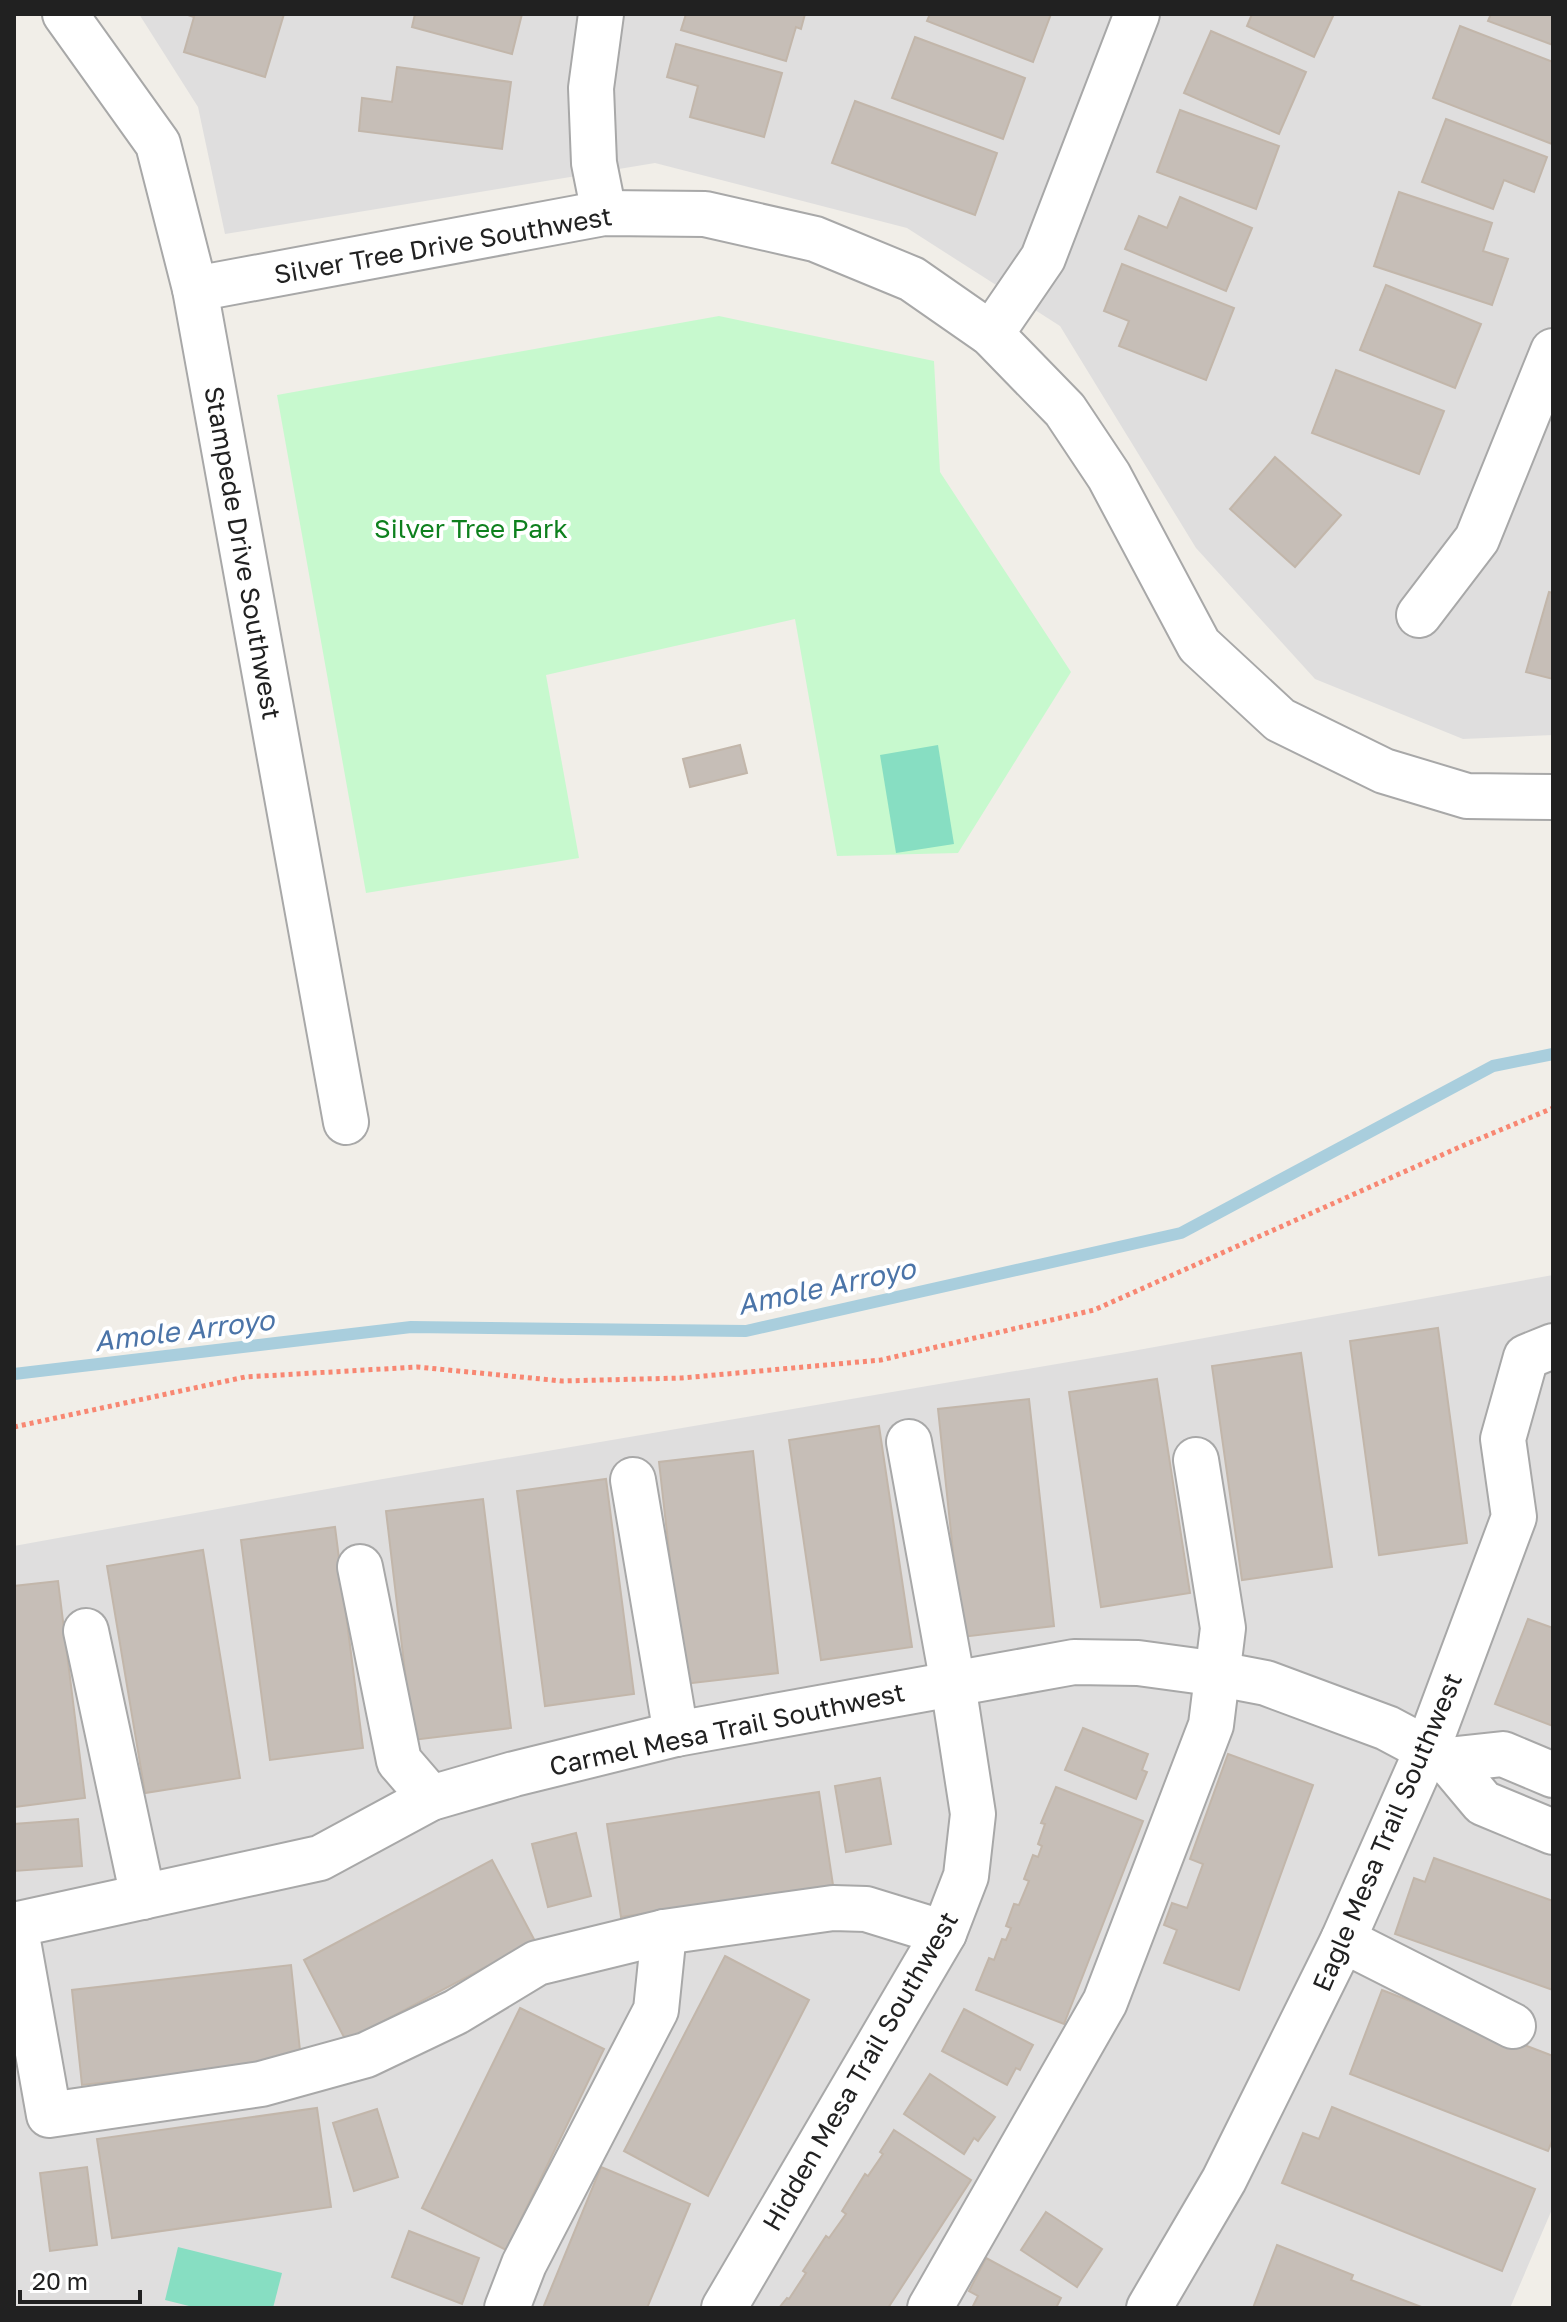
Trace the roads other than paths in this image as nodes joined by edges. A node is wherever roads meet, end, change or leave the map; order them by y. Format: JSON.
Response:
{"nodes":[{"id":1,"x":65,"y":14,"type":"edge"},
{"id":2,"x":601,"y":14,"type":"edge"},
{"id":3,"x":1137,"y":14,"type":"edge"},
{"id":4,"x":604,"y":213,"type":"junction"},
{"id":5,"x":195,"y":289,"type":"junction"},
{"id":6,"x":991,"y":334,"type":"junction"},
{"id":7,"x":1553,"y":351,"type":"edge"},
{"id":8,"x":1419,"y":615,"type":"dead end"},
{"id":9,"x":1553,"y":797,"type":"edge"},
{"id":10,"x":346,"y":1122,"type":"dead end"},
{"id":11,"x":1553,"y":1346,"type":"edge"},
{"id":12,"x":909,"y":1442,"type":"dead end"},
{"id":13,"x":1196,"y":1460,"type":"dead end"},
{"id":14,"x":633,"y":1480,"type":"dead end"},
{"id":15,"x":360,"y":1567,"type":"dead end"},
{"id":16,"x":86,"y":1631,"type":"dead end"},
{"id":17,"x":1219,"y":1674,"type":"junction"},
{"id":18,"x":953,"y":1684,"type":"junction"},
{"id":19,"x":676,"y":1734,"type":"junction"},
{"id":20,"x":1437,"y":1755,"type":"junction"},
{"id":21,"x":1553,"y":1775,"type":"edge"},
{"id":22,"x":431,"y":1798,"type":"junction"},
{"id":23,"x":1553,"y":1831,"type":"edge"},
{"id":24,"x":143,"y":1897,"type":"junction"},
{"id":25,"x":15,"y":1924,"type":"edge"},
{"id":26,"x":664,"y":1932,"type":"junction"},
{"id":27,"x":944,"y":1933,"type":"junction"},
{"id":28,"x":1343,"y":1940,"type":"junction"},
{"id":29,"x":1513,"y":2026,"type":"dead end"},
{"id":30,"x":507,"y":2308,"type":"edge"},
{"id":31,"x":724,"y":2308,"type":"edge"},
{"id":32,"x":930,"y":2308,"type":"edge"},
{"id":33,"x":1149,"y":2308,"type":"edge"}],
"edges":[{"from":1,"to":5,"type":"street","name":"Stampede Drive Southwest"},
{"from":2,"to":4,"type":"street"},
{"from":3,"to":6,"type":"street"},
{"from":4,"to":5,"type":"street","name":"Silver Tree Drive Southwest"},
{"from":4,"to":6,"type":"street","name":"Silver Tree Drive Southwest"},
{"from":5,"to":10,"type":"street","name":"Stampede Drive Southwest"},
{"from":6,"to":9,"type":"street","name":"Silver Tree Drive Southwest"},
{"from":7,"to":8,"type":"street"},
{"from":11,"to":20,"type":"street","name":"Eagle Mesa Trail Southwest"},
{"from":12,"to":18,"type":"street","name":"Hidden Mesa Trail Southwest"},
{"from":13,"to":17,"type":"street"},
{"from":14,"to":19,"type":"street"},
{"from":15,"to":22,"type":"street"},
{"from":16,"to":24,"type":"street"},
{"from":17,"to":18,"type":"street","name":"Carmel Mesa Trail Southwest"},
{"from":17,"to":20,"type":"street","name":"Carmel Mesa Trail Southwest"},
{"from":17,"to":32,"type":"street"},
{"from":18,"to":19,"type":"street","name":"Carmel Mesa Trail Southwest"},
{"from":18,"to":27,"type":"street","name":"Hidden Mesa Trail Southwest"},
{"from":19,"to":22,"type":"street","name":"Carmel Mesa Trail Southwest"},
{"from":20,"to":21,"type":"street"},
{"from":20,"to":23,"type":"street","name":"Carmel Mesa Trail Southwest"},
{"from":20,"to":28,"type":"street","name":"Eagle Mesa Trail Southwest"},
{"from":22,"to":24,"type":"street","name":"Carmel Mesa Trail Southwest"},
{"from":24,"to":25,"type":"street","name":"Carmel Mesa Trail Southwest"},
{"from":25,"to":26,"type":"street"},
{"from":26,"to":27,"type":"street"},
{"from":26,"to":30,"type":"street"},
{"from":27,"to":31,"type":"street","name":"Hidden Mesa Trail Southwest"},
{"from":28,"to":29,"type":"street"},
{"from":28,"to":33,"type":"street","name":"Eagle Mesa Trail Southwest"}]}
